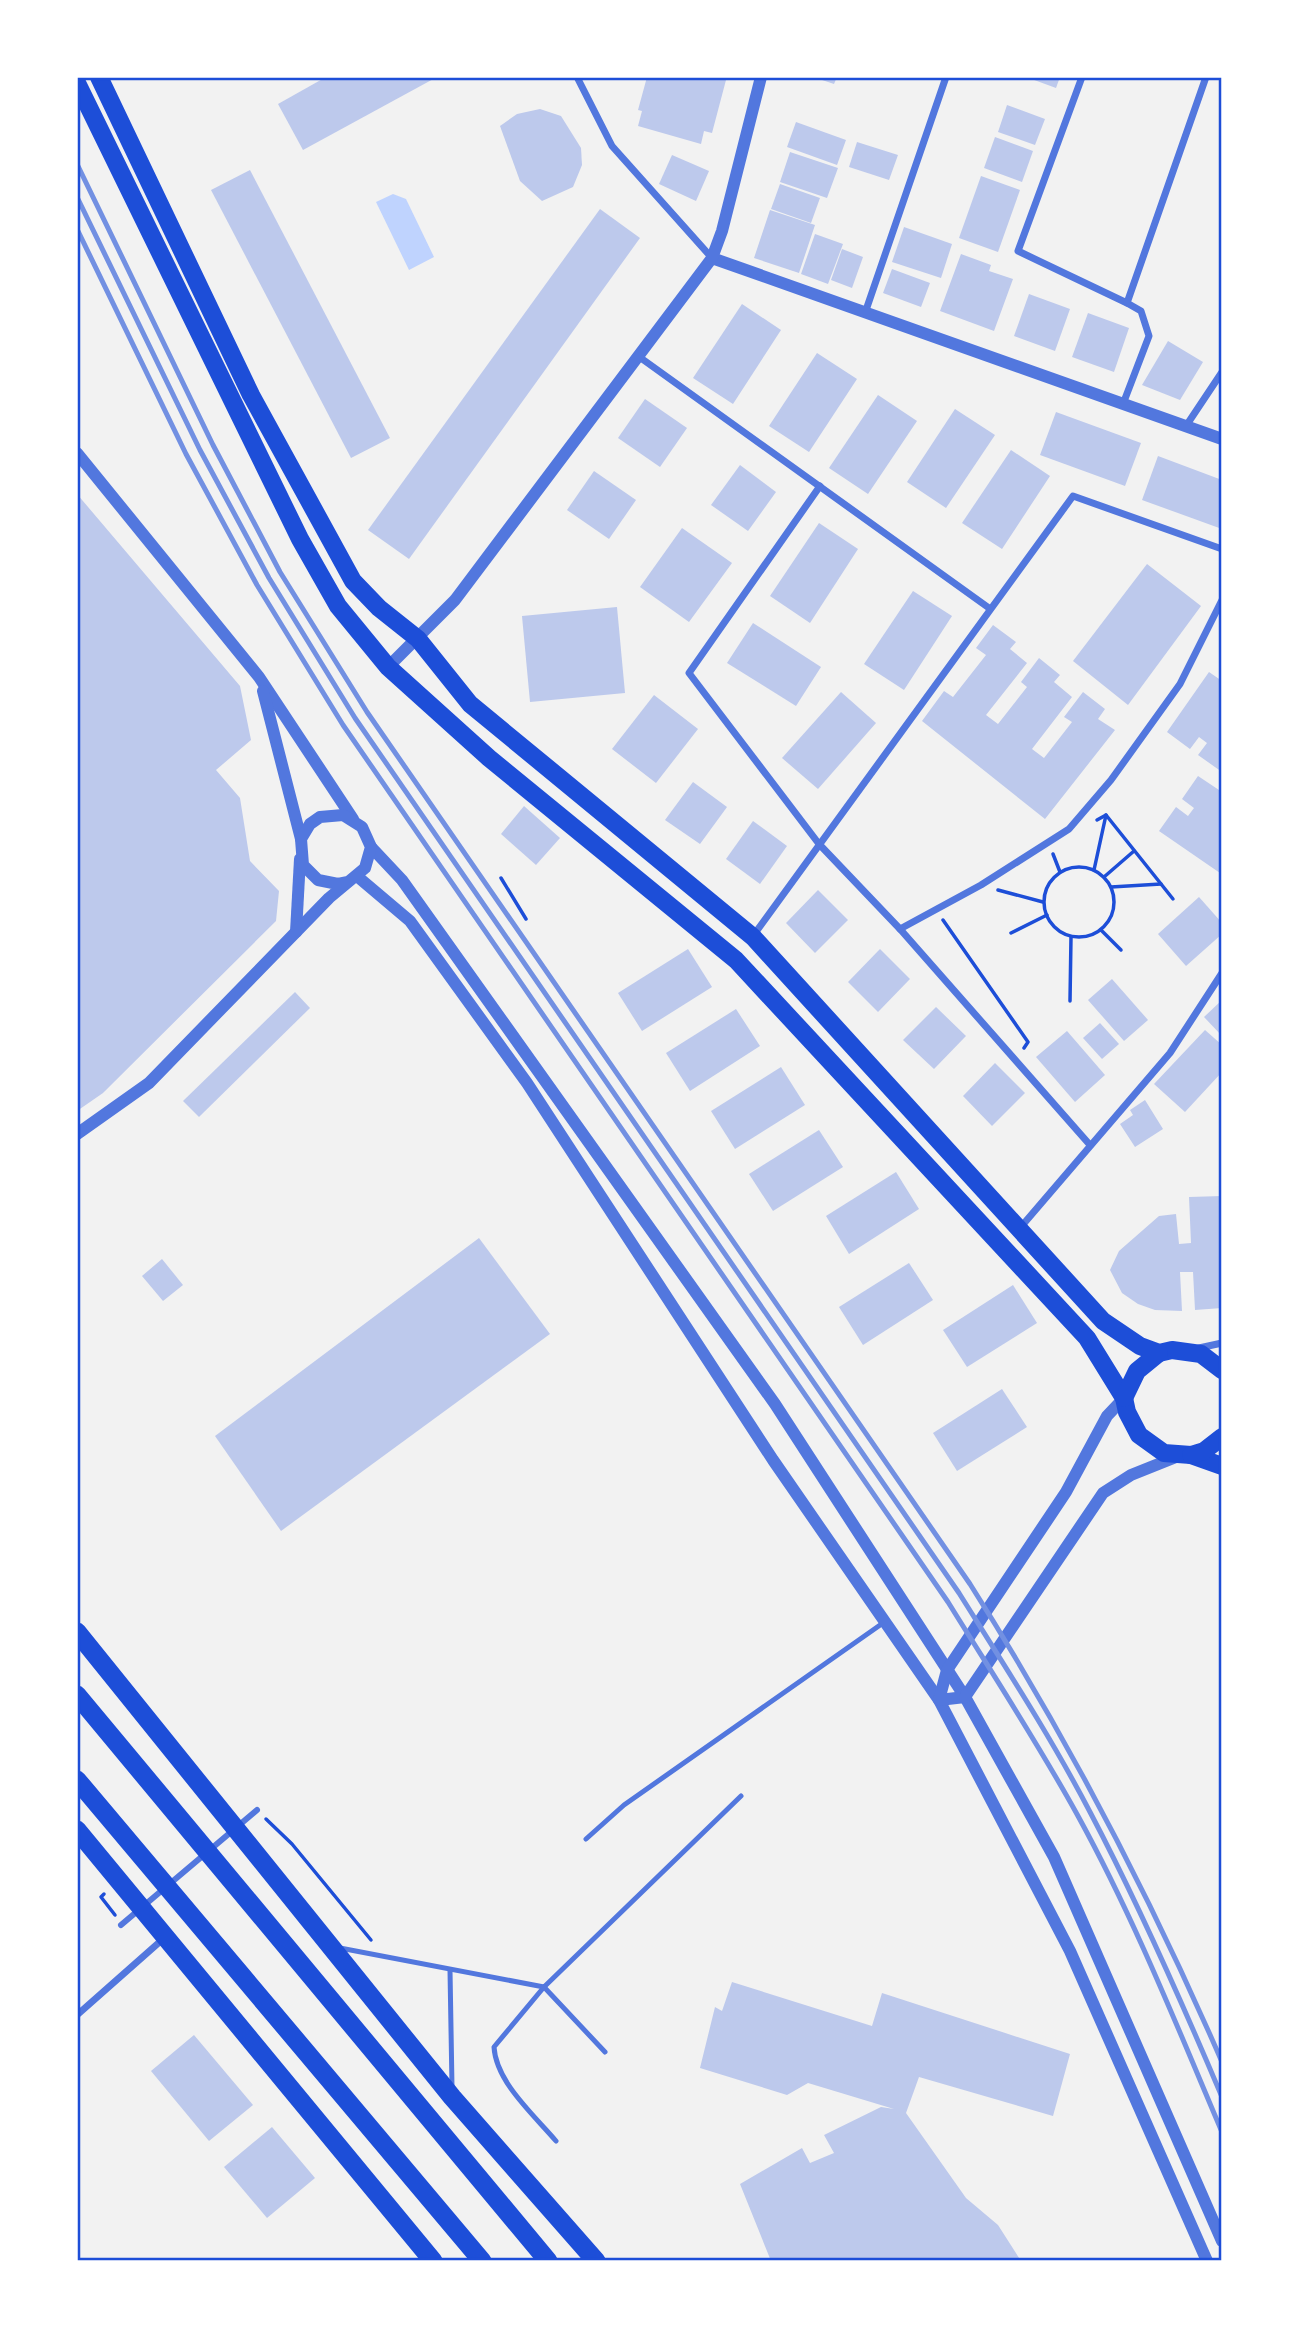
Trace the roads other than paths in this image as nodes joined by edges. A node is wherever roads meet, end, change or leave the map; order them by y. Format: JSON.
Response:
{"nodes":[{"id":1,"x":99,"y":77,"type":"edge"},
{"id":2,"x":577,"y":77,"type":"edge"},
{"id":3,"x":761,"y":77,"type":"edge"},
{"id":4,"x":946,"y":77,"type":"edge"},
{"id":5,"x":1082,"y":77,"type":"edge"},
{"id":6,"x":1206,"y":77,"type":"edge"},
{"id":7,"x":77,"y":83,"type":"edge"},
{"id":8,"x":712,"y":258,"type":"junction"},
{"id":9,"x":1127,"y":303,"type":"junction"},
{"id":10,"x":865,"y":313,"type":"junction"},
{"id":11,"x":638,"y":356,"type":"junction"},
{"id":12,"x":1222,"y":372,"type":"edge"},
{"id":13,"x":1124,"y":404,"type":"junction"},
{"id":14,"x":1186,"y":426,"type":"junction"},
{"id":15,"x":1222,"y":439,"type":"edge"},
{"id":16,"x":77,"y":453,"type":"edge"},
{"id":17,"x":820,"y":486,"type":"junction"},
{"id":18,"x":1222,"y":549,"type":"edge"},
{"id":19,"x":1222,"y":600,"type":"edge"},
{"id":20,"x":989,"y":608,"type":"junction"},
{"id":21,"x":418,"y":639,"type":"junction"},
{"id":22,"x":388,"y":667,"type":"junction"},
{"id":23,"x":259,"y":677,"type":"junction"},
{"id":24,"x":354,"y":819,"type":"junction"},
{"id":25,"x":301,"y":839,"type":"junction"},
{"id":26,"x":819,"y":844,"type":"junction"},
{"id":27,"x":371,"y":847,"type":"junction"},
{"id":28,"x":300,"y":855,"type":"junction"},
{"id":29,"x":353,"y":880,"type":"junction"},
{"id":30,"x":900,"y":929,"type":"junction"},
{"id":31,"x":296,"y":932,"type":"junction"},
{"id":32,"x":753,"y":937,"type":"junction"},
{"id":33,"x":1222,"y":973,"type":"edge"},
{"id":34,"x":77,"y":1134,"type":"edge"},
{"id":35,"x":1090,"y":1145,"type":"junction"},
{"id":36,"x":1020,"y":1228,"type":"junction"},
{"id":37,"x":1222,"y":1343,"type":"edge"},
{"id":38,"x":1186,"y":1350,"type":"junction"},
{"id":39,"x":1159,"y":1353,"type":"junction"},
{"id":40,"x":1222,"y":1370,"type":"edge"},
{"id":41,"x":1124,"y":1398,"type":"junction"},
{"id":42,"x":1222,"y":1437,"type":"edge"},
{"id":43,"x":1184,"y":1455,"type":"junction"},
{"id":44,"x":1222,"y":1466,"type":"edge"},
{"id":45,"x":885,"y":1621,"type":"junction"},
{"id":46,"x":77,"y":1632,"type":"edge"},
{"id":47,"x":947,"y":1670,"type":"junction"},
{"id":48,"x":77,"y":1695,"type":"edge"},
{"id":49,"x":965,"y":1698,"type":"junction"},
{"id":50,"x":939,"y":1700,"type":"junction"},
{"id":51,"x":77,"y":1780,"type":"edge"},
{"id":52,"x":741,"y":1796,"type":"dead end"},
{"id":53,"x":257,"y":1810,"type":"road end"},
{"id":54,"x":77,"y":1830,"type":"edge"},
{"id":55,"x":586,"y":1839,"type":"dead end"},
{"id":56,"x":121,"y":1926,"type":"dead end"},
{"id":57,"x":165,"y":1937,"type":"junction"},
{"id":58,"x":328,"y":1946,"type":"junction"},
{"id":59,"x":450,"y":1970,"type":"junction"},
{"id":60,"x":544,"y":1987,"type":"junction"},
{"id":61,"x":77,"y":2015,"type":"edge"},
{"id":62,"x":605,"y":2052,"type":"dead end"},
{"id":63,"x":452,"y":2097,"type":"junction"},
{"id":64,"x":556,"y":2141,"type":"dead end"},
{"id":65,"x":1222,"y":2241,"type":"edge"},
{"id":66,"x":433,"y":2261,"type":"edge"},
{"id":67,"x":482,"y":2261,"type":"edge"},
{"id":68,"x":548,"y":2261,"type":"edge"},
{"id":69,"x":596,"y":2261,"type":"edge"},
{"id":70,"x":1207,"y":2261,"type":"edge"}],
"edges":[{"from":1,"to":21,"type":"main road"},
{"from":2,"to":8,"type":"street"},
{"from":3,"to":8,"type":"street"},
{"from":4,"to":10,"type":"street"},
{"from":5,"to":9,"type":"street"},
{"from":6,"to":9,"type":"street"},
{"from":7,"to":22,"type":"main road"},
{"from":8,"to":10,"type":"street"},
{"from":8,"to":11,"type":"street"},
{"from":9,"to":13,"type":"street"},
{"from":10,"to":13,"type":"street"},
{"from":11,"to":17,"type":"street"},
{"from":11,"to":21,"type":"street"},
{"from":12,"to":14,"type":"street"},
{"from":13,"to":14,"type":"street"},
{"from":14,"to":15,"type":"street"},
{"from":16,"to":23,"type":"street"},
{"from":17,"to":20,"type":"street"},
{"from":17,"to":26,"type":"street"},
{"from":18,"to":20,"type":"street"},
{"from":19,"to":30,"type":"street"},
{"from":20,"to":26,"type":"street"},
{"from":21,"to":22,"type":"street"},
{"from":21,"to":32,"type":"main road"},
{"from":22,"to":41,"type":"main road"},
{"from":23,"to":24,"type":"street"},
{"from":23,"to":25,"type":"street"},
{"from":24,"to":25,"type":"street"},
{"from":24,"to":27,"type":"street"},
{"from":25,"to":28,"type":"street"},
{"from":26,"to":30,"type":"street"},
{"from":26,"to":32,"type":"street"},
{"from":27,"to":29,"type":"street"},
{"from":27,"to":47,"type":"street"},
{"from":28,"to":29,"type":"street"},
{"from":28,"to":31,"type":"street"},
{"from":29,"to":31,"type":"street"},
{"from":29,"to":45,"type":"street"},
{"from":30,"to":35,"type":"street"},
{"from":31,"to":34,"type":"street"},
{"from":32,"to":36,"type":"main road"},
{"from":33,"to":35,"type":"street"},
{"from":35,"to":36,"type":"street"},
{"from":36,"to":39,"type":"main road"},
{"from":37,"to":38,"type":"street"},
{"from":38,"to":39,"type":"main road"},
{"from":38,"to":40,"type":"main road"},
{"from":39,"to":41,"type":"main road"},
{"from":41,"to":43,"type":"main road"},
{"from":41,"to":47,"type":"street"},
{"from":42,"to":43,"type":"main road"},
{"from":43,"to":44,"type":"main road"},
{"from":43,"to":49,"type":"street"},
{"from":45,"to":50,"type":"street"},
{"from":45,"to":55,"type":"lane"},
{"from":46,"to":58,"type":"highway"},
{"from":47,"to":49,"type":"street"},
{"from":47,"to":50,"type":"street"},
{"from":48,"to":68,"type":"highway"},
{"from":49,"to":50,"type":"street"},
{"from":49,"to":65,"type":"street"},
{"from":50,"to":70,"type":"street"},
{"from":51,"to":67,"type":"highway"},
{"from":52,"to":60,"type":"lane"},
{"from":53,"to":56,"type":"street"},
{"from":54,"to":57,"type":"highway"},
{"from":57,"to":61,"type":"street"},
{"from":57,"to":66,"type":"highway"},
{"from":58,"to":59,"type":"lane"},
{"from":58,"to":63,"type":"highway"},
{"from":59,"to":60,"type":"lane"},
{"from":59,"to":63,"type":"lane"},
{"from":60,"to":62,"type":"lane"},
{"from":60,"to":64,"type":"lane"},
{"from":63,"to":69,"type":"highway"}]}
